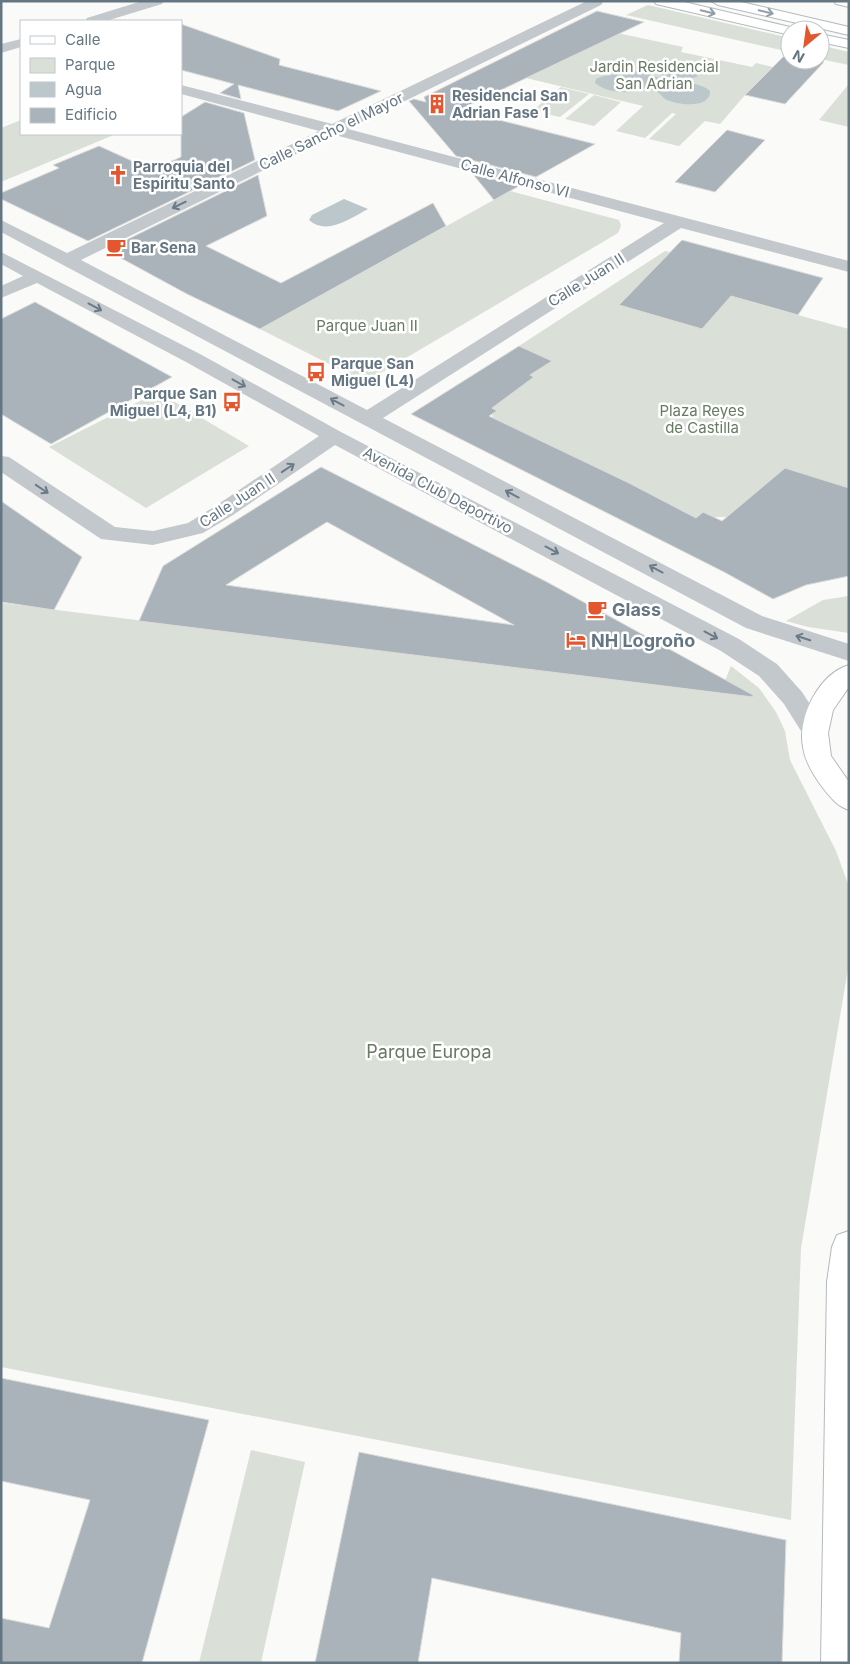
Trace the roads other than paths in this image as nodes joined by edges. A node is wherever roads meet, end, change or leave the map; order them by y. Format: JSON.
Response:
{"nodes":[{"id":1,"x":661,"y":1,"type":"edge"},
{"id":2,"x":718,"y":1,"type":"edge"},
{"id":3,"x":841,"y":1,"type":"edge"},
{"id":4,"x":152,"y":2,"type":"edge"},
{"id":5,"x":596,"y":2,"type":"edge"},
{"id":6,"x":849,"y":3,"type":"edge"},
{"id":7,"x":830,"y":12,"type":"dead end"},
{"id":8,"x":849,"y":16,"type":"edge"},
{"id":9,"x":95,"y":20,"type":"edge"},
{"id":10,"x":780,"y":29,"type":"edge"},
{"id":11,"x":849,"y":31,"type":"edge"},
{"id":12,"x":830,"y":40,"type":"edge"},
{"id":13,"x":20,"y":44,"type":"edge"},
{"id":14,"x":849,"y":44,"type":"edge"},
{"id":15,"x":1,"y":49,"type":"edge"},
{"id":16,"x":182,"y":89,"type":"edge"},
{"id":17,"x":332,"y":129,"type":"junction"},
{"id":18,"x":678,"y":222,"type":"junction"},
{"id":19,"x":1,"y":225,"type":"edge"},
{"id":20,"x":1,"y":257,"type":"edge"},
{"id":21,"x":66,"y":260,"type":"junction"},
{"id":22,"x":849,"y":268,"type":"edge"},
{"id":23,"x":36,"y":276,"type":"junction"},
{"id":24,"x":113,"y":285,"type":"junction"},
{"id":25,"x":1,"y":293,"type":"edge"},
{"id":26,"x":368,"y":418,"type":"junction"},
{"id":27,"x":334,"y":436,"type":"junction"},
{"id":28,"x":1,"y":462,"type":"edge"},
{"id":29,"x":849,"y":653,"type":"edge"},
{"id":30,"x":849,"y":674,"type":"edge"},
{"id":31,"x":815,"y":732,"type":"junction"},
{"id":32,"x":849,"y":800,"type":"edge"},
{"id":33,"x":849,"y":1247,"type":"edge"},
{"id":34,"x":842,"y":1663,"type":"edge"}],
"edges":[{"from":1,"to":10,"type":"main road","one_way":true},
{"from":2,"to":11,"type":"main road","one_way":true},
{"from":3,"to":6,"type":"main road"},
{"from":4,"to":9,"type":"street"},
{"from":5,"to":17,"type":"street","name":"Calle Sancho el Mayor"},
{"from":7,"to":8,"type":"main road"},
{"from":12,"to":14,"type":"main road"},
{"from":13,"to":15,"type":"street"},
{"from":16,"to":17,"type":"street","name":"Calle Alfonso VI"},
{"from":17,"to":18,"type":"street","name":"Calle Alfonso VI"},
{"from":17,"to":21,"type":"street","name":"Calle Sancho el Mayor","one_way":true},
{"from":18,"to":22,"type":"street","name":"Calle Alfonso VI"},
{"from":18,"to":26,"type":"street","name":"Calle Juan II"},
{"from":19,"to":21,"type":"street","name":"Avenida Club Deportivo"},
{"from":20,"to":23,"type":"street","name":"Avenida Club Deportivo"},
{"from":21,"to":24,"type":"street","name":"Avenida Club Deportivo"},
{"from":23,"to":24,"type":"street","name":"Avenida Club Deportivo"},
{"from":23,"to":25,"type":"street"},
{"from":23,"to":27,"type":"street","name":"Avenida Club Deportivo","one_way":true},
{"from":26,"to":24,"type":"street","name":"Avenida Club Deportivo","one_way":true},
{"from":29,"to":26,"type":"street","name":"Avenida Club Deportivo","one_way":true},
{"from":28,"to":27,"type":"street","name":"Calle Juan II","one_way":true},
{"from":27,"to":31,"type":"street","name":"Avenida Club Deportivo","one_way":true},
{"from":30,"to":31,"type":"main road"},
{"from":31,"to":32,"type":"main road"},
{"from":33,"to":34,"type":"main road"}]}
